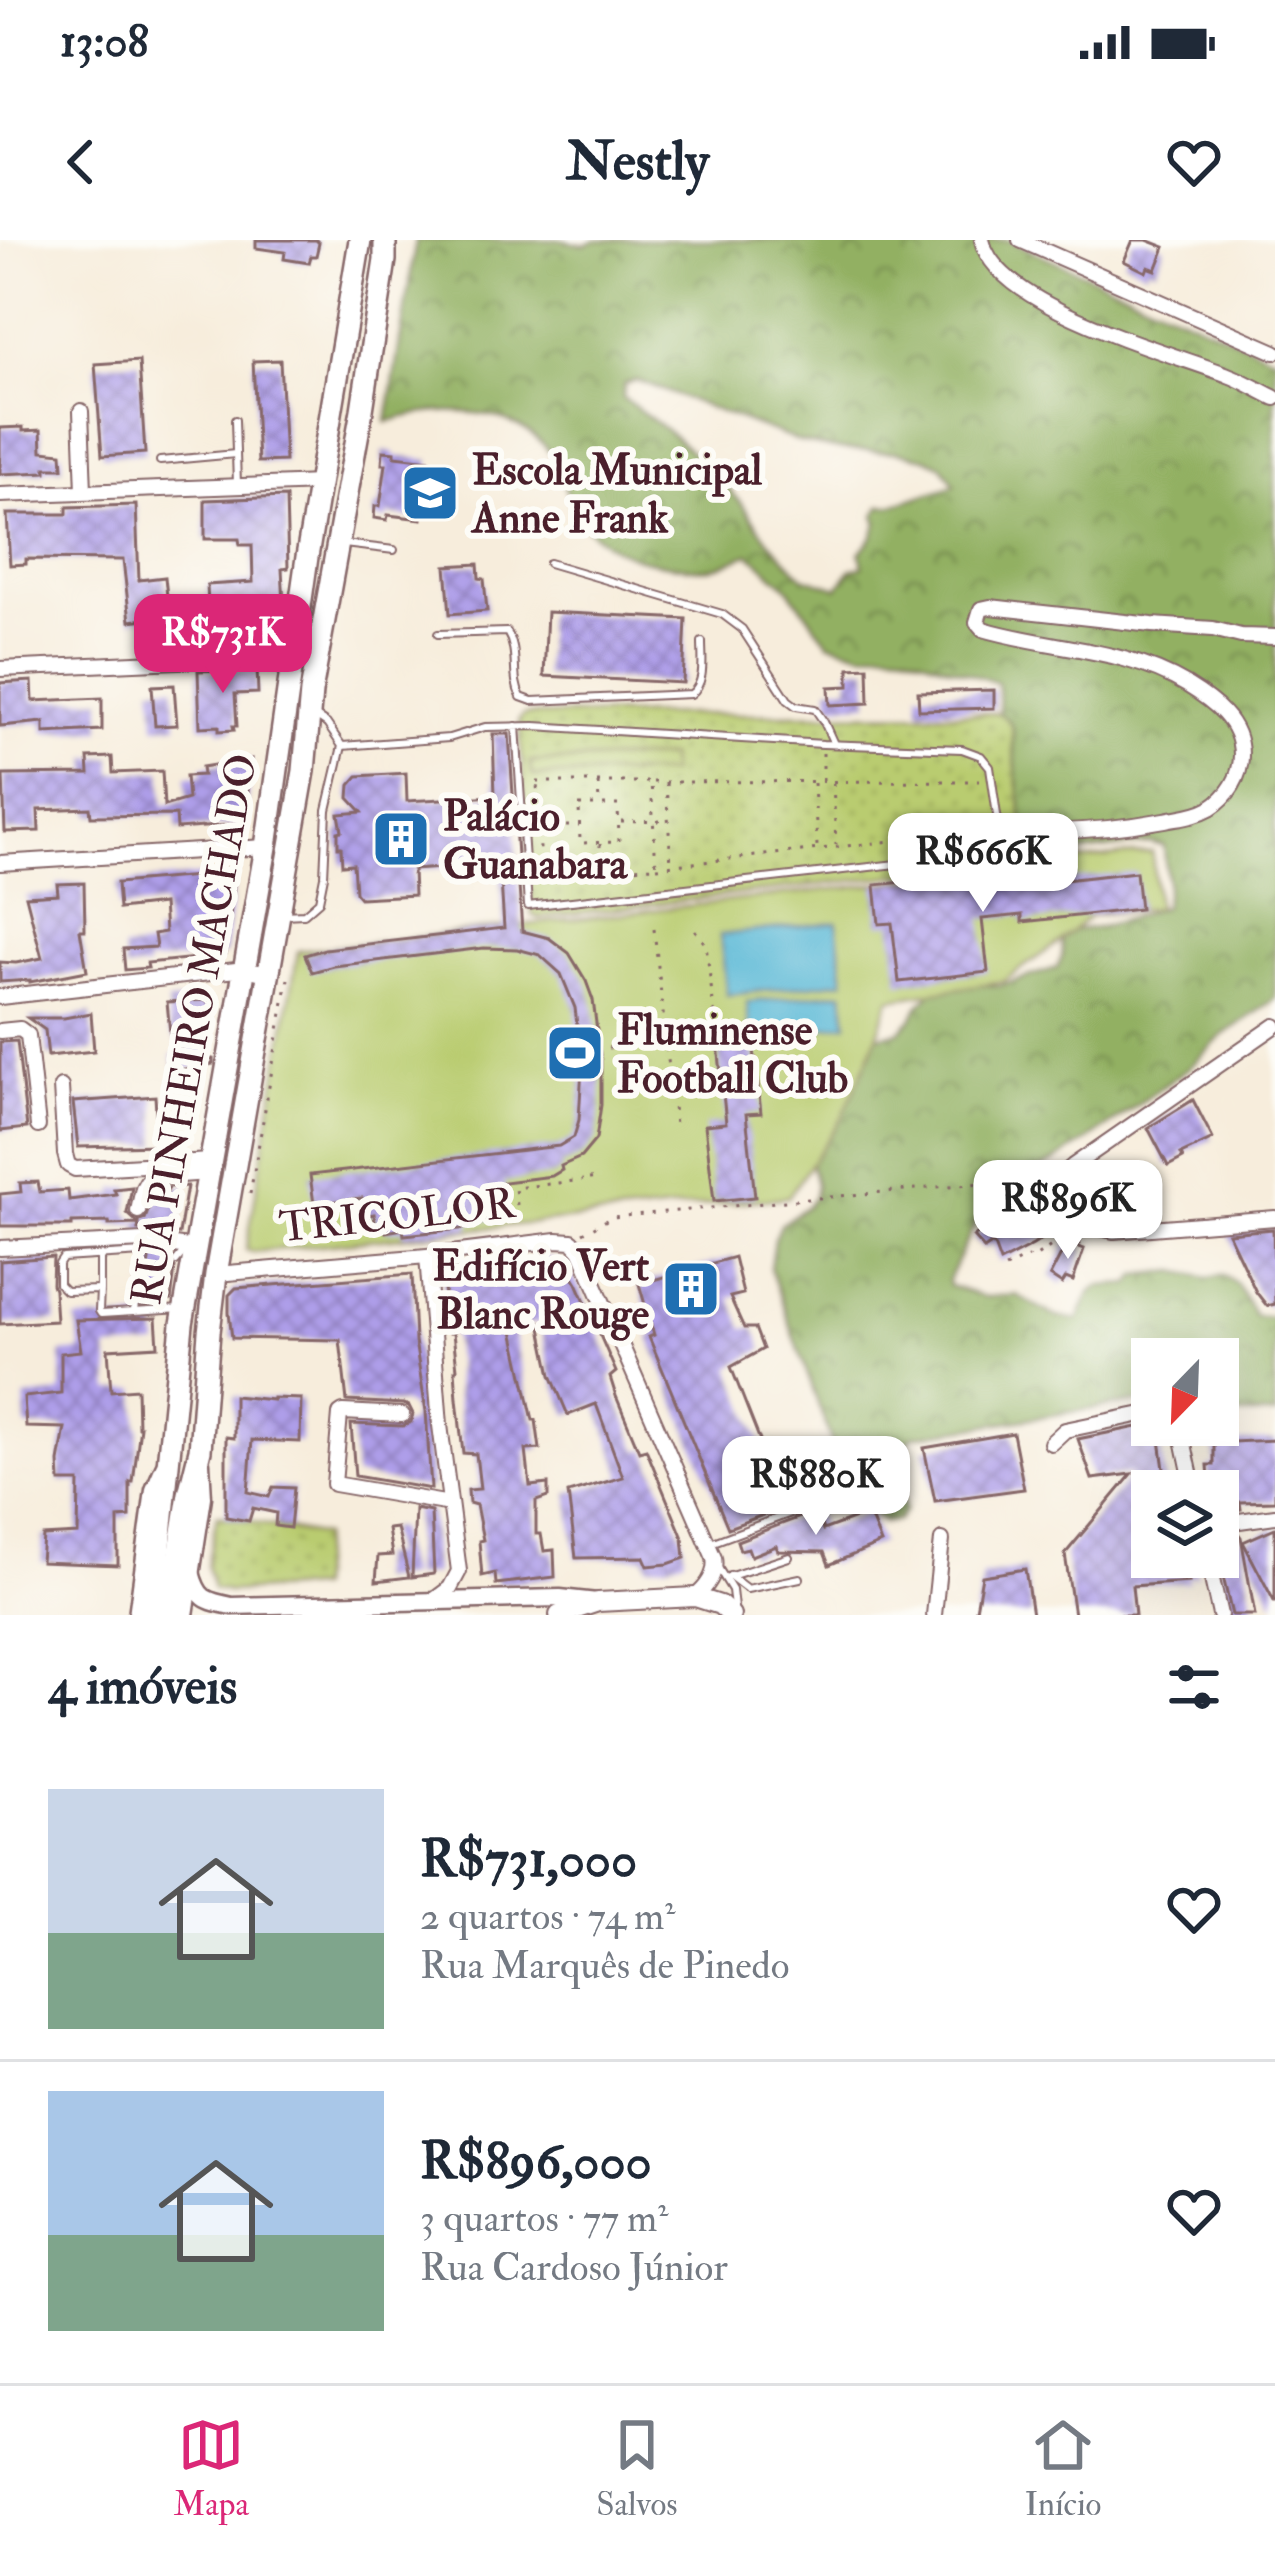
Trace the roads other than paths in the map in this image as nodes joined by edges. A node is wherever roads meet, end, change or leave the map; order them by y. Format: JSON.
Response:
{"nodes":[{"id":1,"x":360,"y":240,"type":"edge"},
{"id":2,"x":385,"y":240,"type":"edge"},
{"id":3,"x":982,"y":240,"type":"edge"},
{"id":4,"x":1020,"y":240,"type":"edge"},
{"id":5,"x":1275,"y":352,"type":"edge"},
{"id":6,"x":1275,"y":398,"type":"edge"},
{"id":7,"x":81,"y":411,"type":"dead end"},
{"id":8,"x":235,"y":420,"type":"dead end"},
{"id":9,"x":236,"y":454,"type":"junction"},
{"id":10,"x":160,"y":461,"type":"dead end"},
{"id":11,"x":320,"y":482,"type":"junction"},
{"id":12,"x":237,"y":485,"type":"junction"},
{"id":13,"x":84,"y":491,"type":"junction"},
{"id":14,"x":0,"y":494,"type":"edge"},
{"id":15,"x":339,"y":543,"type":"junction"},
{"id":16,"x":394,"y":550,"type":"dead end"},
{"id":17,"x":549,"y":563,"type":"dead end"},
{"id":18,"x":438,"y":634,"type":"dead end"},
{"id":19,"x":1275,"y":637,"type":"edge"},
{"id":20,"x":702,"y":642,"type":"dead end"},
{"id":21,"x":293,"y":656,"type":"junction"},
{"id":22,"x":0,"y":669,"type":"edge"},
{"id":23,"x":286,"y":708,"type":"junction"},
{"id":24,"x":309,"y":712,"type":"junction"},
{"id":25,"x":516,"y":726,"type":"junction"},
{"id":26,"x":834,"y":744,"type":"junction"},
{"id":27,"x":342,"y":746,"type":"junction"},
{"id":28,"x":1000,"y":829,"type":"junction"},
{"id":29,"x":266,"y":848,"type":"junction"},
{"id":30,"x":0,"y":863,"type":"edge"},
{"id":31,"x":280,"y":916,"type":"junction"},
{"id":32,"x":260,"y":970,"type":"junction"},
{"id":33,"x":0,"y":997,"type":"edge"},
{"id":34,"x":1275,"y":1026,"type":"edge"},
{"id":35,"x":0,"y":1031,"type":"edge"},
{"id":36,"x":61,"y":1087,"type":"dead end"},
{"id":37,"x":38,"y":1126,"type":"dead end"},
{"id":38,"x":209,"y":1167,"type":"junction"},
{"id":39,"x":138,"y":1211,"type":"dead end"},
{"id":40,"x":1275,"y":1217,"type":"edge"},
{"id":41,"x":0,"y":1247,"type":"edge"},
{"id":42,"x":143,"y":1247,"type":"junction"},
{"id":43,"x":191,"y":1248,"type":"junction"},
{"id":44,"x":100,"y":1256,"type":"junction"},
{"id":45,"x":427,"y":1256,"type":"junction"},
{"id":46,"x":176,"y":1262,"type":"dead end"},
{"id":47,"x":216,"y":1274,"type":"junction"},
{"id":48,"x":100,"y":1290,"type":"junction"},
{"id":49,"x":161,"y":1298,"type":"dead end"},
{"id":50,"x":185,"y":1309,"type":"junction"},
{"id":51,"x":160,"y":1310,"type":"junction"},
{"id":52,"x":134,"y":1311,"type":"junction"},
{"id":53,"x":402,"y":1414,"type":"dead end"},
{"id":54,"x":1131,"y":1416,"type":"edge"},
{"id":55,"x":1051,"y":1443,"type":"dead end"},
{"id":56,"x":171,"y":1450,"type":"junction"},
{"id":57,"x":200,"y":1450,"type":"junction"},
{"id":58,"x":839,"y":1495,"type":"dead end"},
{"id":59,"x":178,"y":1496,"type":"junction"},
{"id":60,"x":450,"y":1504,"type":"junction"},
{"id":61,"x":1275,"y":1516,"type":"edge"},
{"id":62,"x":1239,"y":1521,"type":"edge"},
{"id":63,"x":942,"y":1540,"type":"dead end"},
{"id":64,"x":708,"y":1544,"type":"junction"},
{"id":65,"x":789,"y":1557,"type":"dead end"},
{"id":66,"x":715,"y":1563,"type":"junction"},
{"id":67,"x":191,"y":1571,"type":"junction"},
{"id":68,"x":727,"y":1577,"type":"junction"},
{"id":69,"x":800,"y":1578,"type":"dead end"},
{"id":70,"x":1212,"y":1578,"type":"edge"},
{"id":71,"x":695,"y":1597,"type":"junction"},
{"id":72,"x":434,"y":1600,"type":"junction"},
{"id":73,"x":598,"y":1602,"type":"junction"},
{"id":74,"x":730,"y":1613,"type":"edge"},
{"id":75,"x":137,"y":1615,"type":"edge"},
{"id":76,"x":153,"y":1615,"type":"edge"},
{"id":77,"x":170,"y":1615,"type":"edge"},
{"id":78,"x":184,"y":1615,"type":"edge"},
{"id":79,"x":559,"y":1615,"type":"edge"},
{"id":80,"x":934,"y":1615,"type":"edge"},
{"id":81,"x":1220,"y":1615,"type":"edge"}],
"edges":[{"from":1,"to":11,"type":"main road","name":"RUA PINHEIRO MACHADO"},
{"from":2,"to":15,"type":"main road","name":"RUA PINHEIRO MACHADO"},
{"from":3,"to":6,"type":"street"},
{"from":4,"to":5,"type":"street"},
{"from":7,"to":13,"type":"street"},
{"from":8,"to":9,"type":"lane"},
{"from":9,"to":10,"type":"lane"},
{"from":9,"to":12,"type":"lane"},
{"from":11,"to":12,"type":"street"},
{"from":11,"to":21,"type":"main road","name":"RUA PINHEIRO MACHADO"},
{"from":12,"to":13,"type":"street"},
{"from":13,"to":14,"type":"street"},
{"from":15,"to":16,"type":"lane"},
{"from":15,"to":24,"type":"main road","name":"RUA PINHEIRO MACHADO"},
{"from":17,"to":26,"type":"lane"},
{"from":18,"to":20,"type":"lane"},
{"from":19,"to":28,"type":"street"},
{"from":21,"to":22,"type":"street"},
{"from":21,"to":23,"type":"main road","name":"RUA PINHEIRO MACHADO"},
{"from":23,"to":24,"type":"lane"},
{"from":23,"to":29,"type":"main road","name":"RUA PINHEIRO MACHADO"},
{"from":24,"to":27,"type":"lane"},
{"from":24,"to":31,"type":"main road","name":"RUA PINHEIRO MACHADO"},
{"from":25,"to":26,"type":"lane"},
{"from":25,"to":27,"type":"lane"},
{"from":25,"to":28,"type":"lane"},
{"from":26,"to":28,"type":"lane"},
{"from":27,"to":31,"type":"lane"},
{"from":29,"to":30,"type":"street"},
{"from":29,"to":32,"type":"main road","name":"RUA PINHEIRO MACHADO"},
{"from":31,"to":32,"type":"main road","name":"RUA PINHEIRO MACHADO"},
{"from":32,"to":33,"type":"street"},
{"from":32,"to":38,"type":"main road","name":"RUA PINHEIRO MACHADO"},
{"from":32,"to":47,"type":"main road","name":"RUA PINHEIRO MACHADO"},
{"from":34,"to":40,"type":"street"},
{"from":35,"to":37,"type":"street"},
{"from":36,"to":38,"type":"street"},
{"from":38,"to":39,"type":"street"},
{"from":38,"to":43,"type":"main road","name":"RUA PINHEIRO MACHADO"},
{"from":41,"to":42,"type":"street"},
{"from":42,"to":43,"type":"street"},
{"from":42,"to":44,"type":"lane"},
{"from":42,"to":52,"type":"lane"},
{"from":43,"to":46,"type":"lane"},
{"from":43,"to":50,"type":"main road","name":"RUA PINHEIRO MACHADO"},
{"from":44,"to":48,"type":"lane"},
{"from":44,"to":48,"type":"lane"},
{"from":45,"to":47,"type":"street"},
{"from":45,"to":60,"type":"street"},
{"from":45,"to":64,"type":"street"},
{"from":47,"to":57,"type":"main road","name":"RUA PINHEIRO MACHADO"},
{"from":48,"to":52,"type":"lane"},
{"from":49,"to":51,"type":"lane"},
{"from":50,"to":51,"type":"lane"},
{"from":50,"to":56,"type":"main road","name":"RUA PINHEIRO MACHADO"},
{"from":51,"to":52,"type":"lane"},
{"from":53,"to":60,"type":"street"},
{"from":54,"to":55,"type":"street"},
{"from":56,"to":59,"type":"main road"},
{"from":56,"to":75,"type":"street","name":"RUA PINHEIRO MACHADO"},
{"from":57,"to":59,"type":"main road"},
{"from":57,"to":67,"type":"street","name":"RUA PINHEIRO MACHADO"},
{"from":58,"to":64,"type":"lane"},
{"from":59,"to":76,"type":"main road"},
{"from":59,"to":77,"type":"main road"},
{"from":60,"to":72,"type":"street"},
{"from":61,"to":62,"type":"street"},
{"from":63,"to":80,"type":"street"},
{"from":64,"to":66,"type":"street"},
{"from":65,"to":68,"type":"lane"},
{"from":66,"to":68,"type":"lane"},
{"from":66,"to":71,"type":"street"},
{"from":67,"to":72,"type":"street"},
{"from":67,"to":78,"type":"street","name":"RUA PINHEIRO MACHADO"},
{"from":68,"to":69,"type":"lane"},
{"from":68,"to":74,"type":"lane"},
{"from":70,"to":81,"type":"street"},
{"from":71,"to":73,"type":"main road"},
{"from":71,"to":74,"type":"main road"},
{"from":72,"to":73,"type":"street"},
{"from":73,"to":79,"type":"main road"}]}
